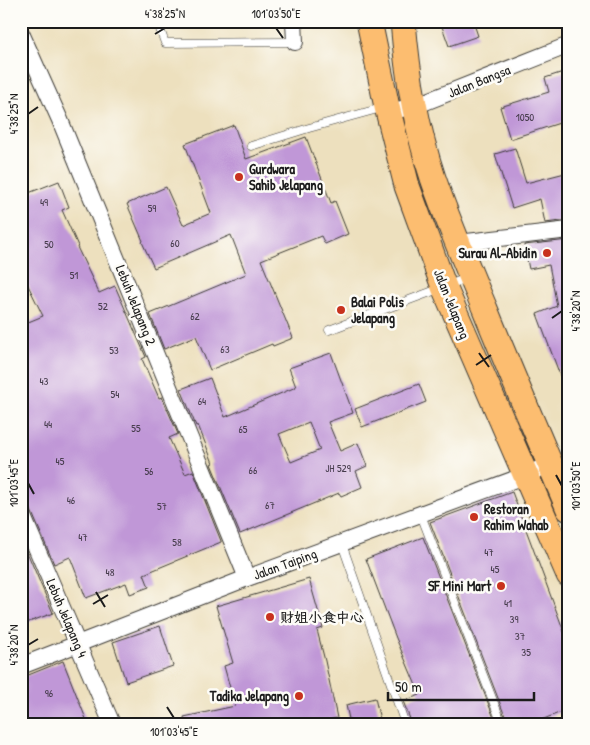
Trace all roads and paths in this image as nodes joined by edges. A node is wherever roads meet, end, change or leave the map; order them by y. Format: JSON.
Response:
{"nodes":[{"id":1,"x":157,"y":21,"type":"edge"},
{"id":2,"x":294,"y":21,"type":"edge"},
{"id":3,"x":370,"y":21,"type":"edge"},
{"id":4,"x":390,"y":21,"type":"edge"},
{"id":5,"x":403,"y":21,"type":"edge"},
{"id":6,"x":21,"y":33,"type":"edge"},
{"id":7,"x":295,"y":42,"type":"joint"},
{"id":8,"x":569,"y":45,"type":"edge"},
{"id":9,"x":416,"y":106,"type":"junction"},
{"id":10,"x":387,"y":109,"type":"junction"},
{"id":11,"x":251,"y":146,"type":"dead end"},
{"id":12,"x":569,"y":230,"type":"edge"},
{"id":13,"x":458,"y":243,"type":"junction"},
{"id":14,"x":471,"y":276,"type":"junction"},
{"id":15,"x":444,"y":287,"type":"junction"},
{"id":16,"x":329,"y":330,"type":"dead end"},
{"id":17,"x":550,"y":464,"type":"junction"},
{"id":18,"x":526,"y":475,"type":"junction"},
{"id":19,"x":569,"y":509,"type":"edge"},
{"id":20,"x":21,"y":512,"type":"edge"},
{"id":21,"x":421,"y":515,"type":"junction"},
{"id":22,"x":342,"y":544,"type":"junction"},
{"id":23,"x":569,"y":575,"type":"edge"},
{"id":24,"x":247,"y":578,"type":"junction"},
{"id":25,"x":78,"y":643,"type":"junction"},
{"id":26,"x":21,"y":666,"type":"edge"},
{"id":27,"x":112,"y":724,"type":"edge"},
{"id":28,"x":405,"y":724,"type":"edge"},
{"id":29,"x":502,"y":724,"type":"edge"}],
"edges":[{"from":1,"to":7,"type":"lane"},
{"from":2,"to":7,"type":"street"},
{"from":3,"to":10,"type":"main road","name":"Jalan Jelapang"},
{"from":4,"to":9,"type":"main road"},
{"from":5,"to":9,"type":"main road","name":"Jalan Jelapang"},
{"from":6,"to":24,"type":"street","name":"Lebuh Jelapang 2"},
{"from":8,"to":9,"type":"street","name":"Jalan Bangsa"},
{"from":9,"to":10,"type":"street","name":"Jalan Bangsa"},
{"from":9,"to":13,"type":"main road","name":"Jalan Jelapang"},
{"from":10,"to":11,"type":"lane"},
{"from":10,"to":15,"type":"main road","name":"Jalan Jelapang"},
{"from":12,"to":13,"type":"street"},
{"from":13,"to":14,"type":"main road","name":"Jalan Jelapang"},
{"from":14,"to":15,"type":"lane"},
{"from":14,"to":17,"type":"main road","name":"Jalan Jelapang"},
{"from":15,"to":16,"type":"lane"},
{"from":15,"to":18,"type":"main road","name":"Jalan Jelapang"},
{"from":17,"to":18,"type":"street","name":"Jalan Taiping"},
{"from":17,"to":19,"type":"main road","name":"Jalan Jelapang"},
{"from":18,"to":21,"type":"street","name":"Jalan Taiping"},
{"from":18,"to":23,"type":"main road","name":"Jalan Jelapang"},
{"from":20,"to":25,"type":"street","name":"Lebuh Jelapang 4"},
{"from":21,"to":22,"type":"street","name":"Jalan Taiping"},
{"from":21,"to":29,"type":"lane"},
{"from":22,"to":24,"type":"street","name":"Jalan Taiping"},
{"from":22,"to":28,"type":"lane"},
{"from":24,"to":25,"type":"street","name":"Jalan Taiping"},
{"from":25,"to":26,"type":"street","name":"Jalan Taiping"},
{"from":25,"to":27,"type":"street","name":"Lebuh Jelapang 4"}]}
